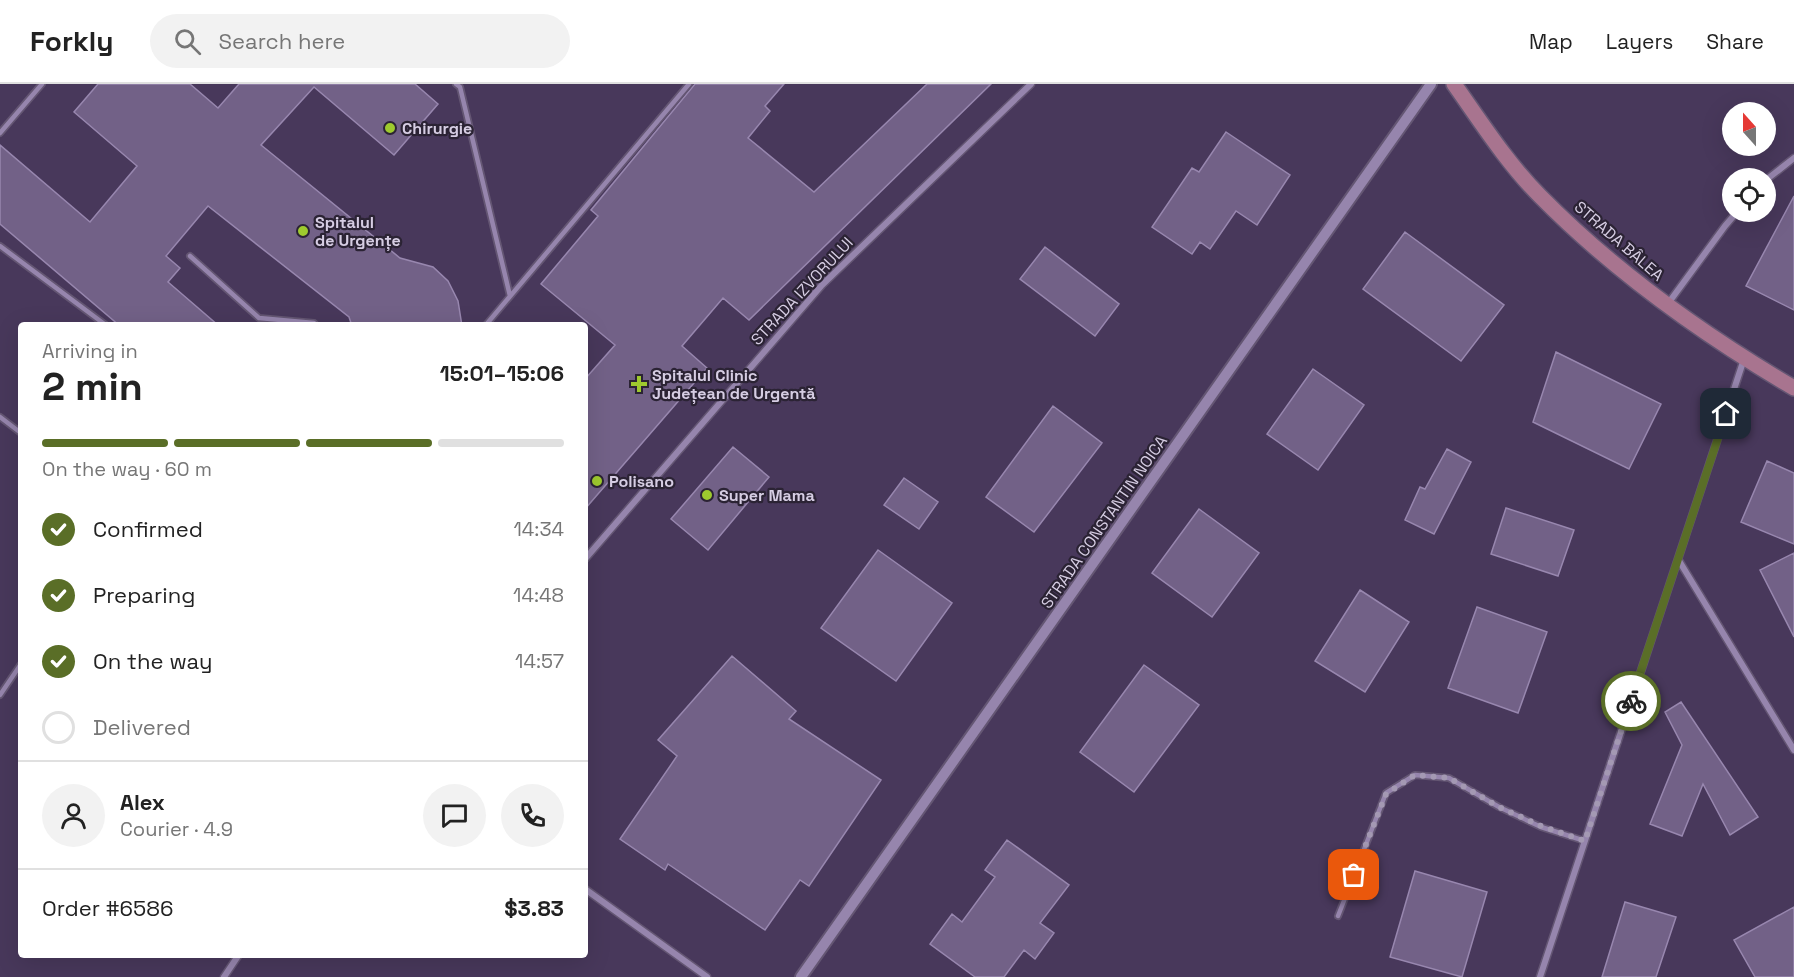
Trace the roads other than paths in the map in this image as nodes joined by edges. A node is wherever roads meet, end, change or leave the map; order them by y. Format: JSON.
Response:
{"nodes":[{"id":1,"x":42,"y":84,"type":"edge"},
{"id":2,"x":689,"y":84,"type":"edge"},
{"id":3,"x":1031,"y":84,"type":"edge"},
{"id":4,"x":1431,"y":84,"type":"edge"},
{"id":5,"x":1454,"y":84,"type":"edge"},
{"id":6,"x":460,"y":85,"type":"edge"},
{"id":7,"x":0,"y":133,"type":"edge"},
{"id":8,"x":1794,"y":158,"type":"edge"},
{"id":9,"x":1776,"y":172,"type":"edge"},
{"id":10,"x":1728,"y":222,"type":"edge"},
{"id":11,"x":0,"y":246,"type":"edge"},
{"id":12,"x":190,"y":256,"type":"dead end"},
{"id":13,"x":510,"y":296,"type":"junction"},
{"id":14,"x":1667,"y":306,"type":"junction"},
{"id":15,"x":102,"y":322,"type":"edge"},
{"id":16,"x":303,"y":322,"type":"edge"},
{"id":17,"x":488,"y":322,"type":"edge"},
{"id":18,"x":1744,"y":359,"type":"junction"},
{"id":19,"x":1794,"y":388,"type":"edge"},
{"id":20,"x":0,"y":417,"type":"edge"},
{"id":21,"x":18,"y":431,"type":"edge"},
{"id":22,"x":588,"y":556,"type":"edge"},
{"id":23,"x":1678,"y":559,"type":"junction"},
{"id":24,"x":18,"y":668,"type":"edge"},
{"id":25,"x":0,"y":695,"type":"edge"},
{"id":26,"x":1794,"y":750,"type":"edge"},
{"id":27,"x":1585,"y":841,"type":"junction"},
{"id":28,"x":588,"y":891,"type":"edge"},
{"id":29,"x":1338,"y":916,"type":"dead end"},
{"id":30,"x":237,"y":958,"type":"edge"},
{"id":31,"x":224,"y":977,"type":"edge"},
{"id":32,"x":707,"y":977,"type":"edge"},
{"id":33,"x":801,"y":977,"type":"edge"},
{"id":34,"x":1540,"y":977,"type":"edge"}],
"edges":[{"from":1,"to":7,"type":"lane"},
{"from":2,"to":13,"type":"lane"},
{"from":3,"to":22,"type":"street","name":"STRADA IZVORULUI"},
{"from":4,"to":33,"type":"street","name":"STRADA CONSTANTIN NOICA"},
{"from":5,"to":14,"type":"main road","name":"STRADA BÂLEA"},
{"from":6,"to":13,"type":"lane"},
{"from":8,"to":9,"type":"street"},
{"from":10,"to":14,"type":"street"},
{"from":11,"to":15,"type":"lane"},
{"from":12,"to":16,"type":"lane"},
{"from":13,"to":17,"type":"lane"},
{"from":14,"to":18,"type":"main road","name":"STRADA BÂLEA"},
{"from":18,"to":19,"type":"main road","name":"STRADA BÂLEA"},
{"from":18,"to":23,"type":"street"},
{"from":20,"to":21,"type":"lane"},
{"from":23,"to":26,"type":"street"},
{"from":23,"to":27,"type":"street"},
{"from":24,"to":25,"type":"lane"},
{"from":27,"to":29,"type":"lane"},
{"from":27,"to":34,"type":"street"},
{"from":28,"to":32,"type":"street"},
{"from":30,"to":31,"type":"street"}]}
